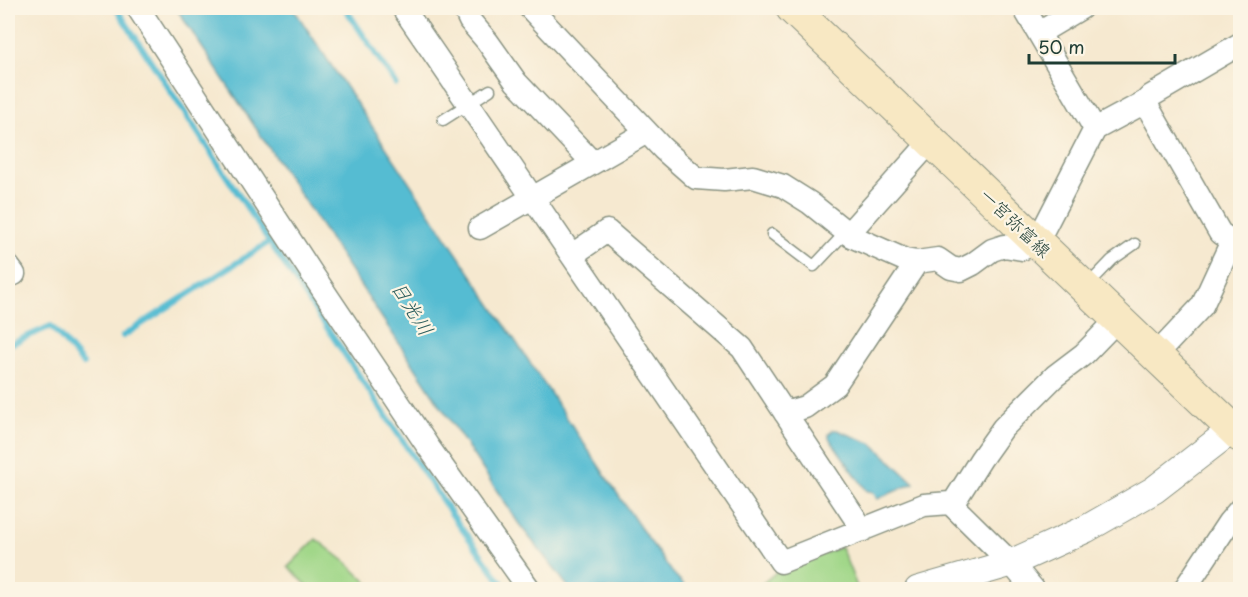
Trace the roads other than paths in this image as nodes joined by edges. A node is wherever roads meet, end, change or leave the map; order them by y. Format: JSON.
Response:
{"nodes":[{"id":1,"x":138,"y":8,"type":"edge"},
{"id":2,"x":403,"y":8,"type":"edge"},
{"id":3,"x":464,"y":8,"type":"edge"},
{"id":4,"x":530,"y":8,"type":"edge"},
{"id":5,"x":792,"y":8,"type":"edge"},
{"id":6,"x":1024,"y":8,"type":"edge"},
{"id":7,"x":1082,"y":8,"type":"edge"},
{"id":8,"x":1039,"y":33,"type":"junction"},
{"id":9,"x":1240,"y":44,"type":"edge"},
{"id":10,"x":490,"y":90,"type":"dead end"},
{"id":11,"x":1145,"y":102,"type":"junction"},
{"id":12,"x":469,"y":104,"type":"junction"},
{"id":13,"x":443,"y":120,"type":"dead end"},
{"id":14,"x":1095,"y":129,"type":"junction"},
{"id":15,"x":647,"y":132,"type":"junction"},
{"id":16,"x":931,"y":141,"type":"junction"},
{"id":17,"x":593,"y":163,"type":"junction"},
{"id":18,"x":533,"y":198,"type":"junction"},
{"id":19,"x":480,"y":228,"type":"dead end"},
{"id":20,"x":847,"y":233,"type":"junction"},
{"id":21,"x":772,"y":234,"type":"dead end"},
{"id":22,"x":1037,"y":242,"type":"junction"},
{"id":23,"x":1135,"y":244,"type":"dead end"},
{"id":24,"x":1236,"y":244,"type":"edge"},
{"id":25,"x":572,"y":255,"type":"junction"},
{"id":26,"x":917,"y":262,"type":"junction"},
{"id":27,"x":8,"y":266,"type":"edge"},
{"id":28,"x":8,"y":276,"type":"edge"},
{"id":29,"x":1086,"y":288,"type":"junction"},
{"id":30,"x":1118,"y":319,"type":"junction"},
{"id":31,"x":1156,"y":355,"type":"junction"},
{"id":32,"x":785,"y":413,"type":"junction"},
{"id":33,"x":1238,"y":430,"type":"edge"},
{"id":34,"x":952,"y":505,"type":"junction"},
{"id":35,"x":1240,"y":509,"type":"edge"},
{"id":36,"x":863,"y":530,"type":"junction"},
{"id":37,"x":1011,"y":563,"type":"junction"},
{"id":38,"x":530,"y":590,"type":"edge"},
{"id":39,"x":918,"y":590,"type":"edge"},
{"id":40,"x":1034,"y":590,"type":"edge"},
{"id":41,"x":1184,"y":590,"type":"edge"}],
"edges":[{"from":1,"to":38,"type":"street"},
{"from":2,"to":12,"type":"street"},
{"from":3,"to":17,"type":"street"},
{"from":4,"to":15,"type":"street"},
{"from":5,"to":16,"type":"main road","name":"一宮弥富線"},
{"from":6,"to":8,"type":"street"},
{"from":7,"to":8,"type":"street"},
{"from":8,"to":14,"type":"street"},
{"from":9,"to":11,"type":"street"},
{"from":10,"to":12,"type":"lane"},
{"from":11,"to":14,"type":"street"},
{"from":11,"to":24,"type":"street"},
{"from":12,"to":13,"type":"lane"},
{"from":12,"to":18,"type":"street"},
{"from":14,"to":22,"type":"street"},
{"from":15,"to":17,"type":"street"},
{"from":15,"to":20,"type":"street"},
{"from":16,"to":20,"type":"street"},
{"from":16,"to":22,"type":"main road","name":"一宮弥富線"},
{"from":17,"to":18,"type":"street"},
{"from":18,"to":19,"type":"street"},
{"from":18,"to":25,"type":"street"},
{"from":20,"to":21,"type":"lane"},
{"from":20,"to":26,"type":"street"},
{"from":22,"to":26,"type":"street"},
{"from":22,"to":29,"type":"main road","name":"一宮弥富線"},
{"from":23,"to":29,"type":"lane"},
{"from":24,"to":31,"type":"street"},
{"from":25,"to":32,"type":"street"},
{"from":25,"to":36,"type":"street"},
{"from":26,"to":32,"type":"street"},
{"from":27,"to":28,"type":"street"},
{"from":29,"to":30,"type":"main road","name":"一宮弥富線"},
{"from":30,"to":31,"type":"main road","name":"一宮弥富線"},
{"from":30,"to":34,"type":"street"},
{"from":31,"to":33,"type":"main road","name":"一宮弥富線"},
{"from":32,"to":36,"type":"street"},
{"from":33,"to":37,"type":"street"},
{"from":34,"to":36,"type":"street"},
{"from":34,"to":37,"type":"street"},
{"from":35,"to":41,"type":"street"},
{"from":37,"to":39,"type":"street"},
{"from":37,"to":40,"type":"street"}]}
